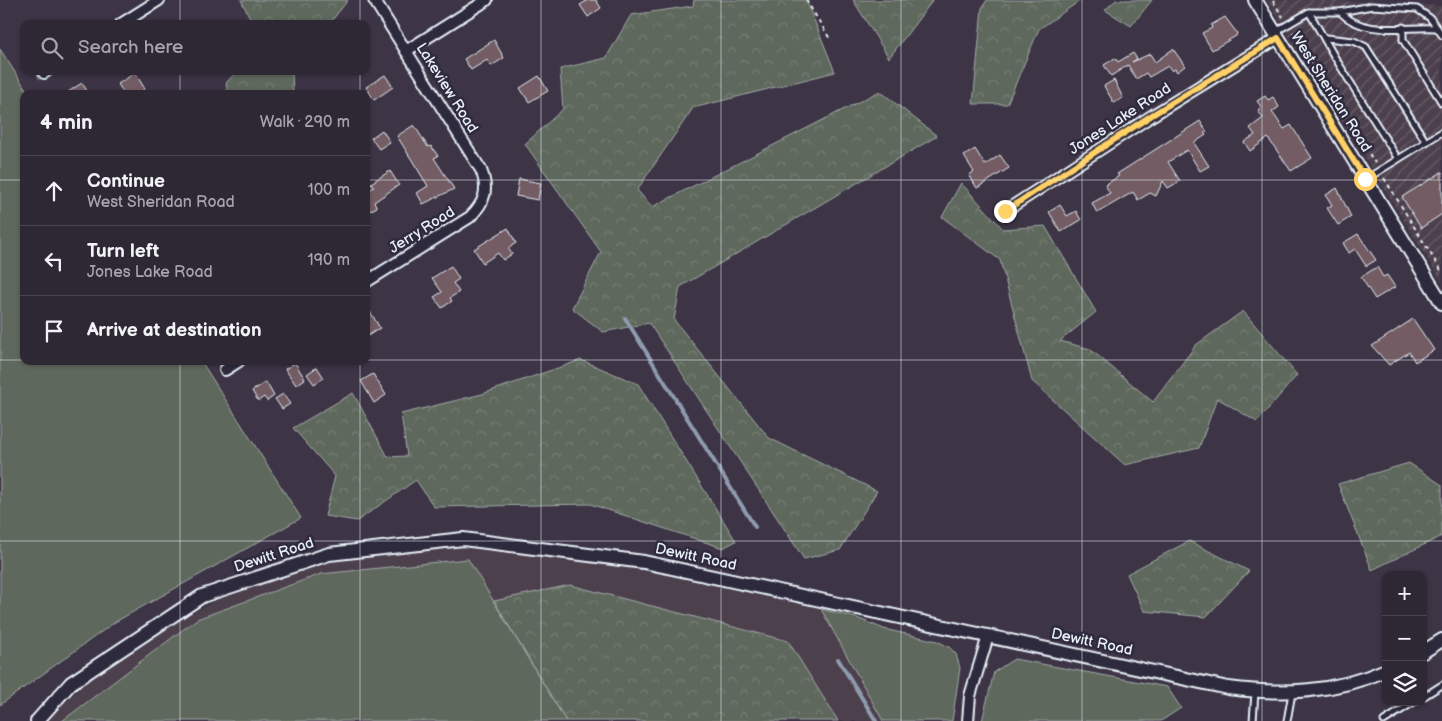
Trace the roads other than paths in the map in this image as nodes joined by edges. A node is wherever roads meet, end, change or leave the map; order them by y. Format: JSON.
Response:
{"nodes":[{"id":1,"x":158,"y":0,"type":"edge"},
{"id":2,"x":374,"y":0,"type":"edge"},
{"id":3,"x":488,"y":0,"type":"edge"},
{"id":4,"x":1255,"y":0,"type":"edge"},
{"id":5,"x":1310,"y":12,"type":"junction"},
{"id":6,"x":1340,"y":12,"type":"junction"},
{"id":7,"x":127,"y":20,"type":"edge"},
{"id":8,"x":1403,"y":27,"type":"junction"},
{"id":9,"x":1437,"y":28,"type":"junction"},
{"id":10,"x":1276,"y":35,"type":"junction"},
{"id":11,"x":1442,"y":35,"type":"edge"},
{"id":12,"x":1326,"y":38,"type":"junction"},
{"id":13,"x":406,"y":51,"type":"junction"},
{"id":14,"x":1442,"y":103,"type":"edge"},
{"id":15,"x":1442,"y":132,"type":"edge"},
{"id":16,"x":1426,"y":142,"type":"junction"},
{"id":17,"x":1398,"y":159,"type":"junction"},
{"id":18,"x":1365,"y":179,"type":"junction"},
{"id":19,"x":485,"y":196,"type":"joint"},
{"id":20,"x":1005,"y":211,"type":"dead end"},
{"id":21,"x":370,"y":280,"type":"edge"},
{"id":22,"x":1442,"y":303,"type":"edge"},
{"id":23,"x":234,"y":365,"type":"edge"},
{"id":24,"x":226,"y":370,"type":"dead end"},
{"id":25,"x":988,"y":636,"type":"junction"},
{"id":26,"x":1442,"y":640,"type":"edge"},
{"id":27,"x":1427,"y":649,"type":"edge"},
{"id":28,"x":1382,"y":672,"type":"edge"},
{"id":29,"x":1442,"y":685,"type":"edge"},
{"id":30,"x":1255,"y":692,"type":"junction"},
{"id":31,"x":1292,"y":692,"type":"junction"},
{"id":32,"x":1427,"y":694,"type":"edge"},
{"id":33,"x":1408,"y":706,"type":"edge"},
{"id":34,"x":37,"y":721,"type":"edge"},
{"id":35,"x":968,"y":721,"type":"edge"},
{"id":36,"x":1253,"y":721,"type":"edge"},
{"id":37,"x":1287,"y":721,"type":"edge"},
{"id":38,"x":1384,"y":721,"type":"edge"}],
"edges":[{"from":1,"to":7,"type":"street"},
{"from":2,"to":13,"type":"street","name":"Lakeview Road"},
{"from":3,"to":13,"type":"street"},
{"from":4,"to":10,"type":"street","name":"West Sheridan Road"},
{"from":5,"to":6,"type":"lane"},
{"from":5,"to":10,"type":"lane"},
{"from":5,"to":12,"type":"lane"},
{"from":6,"to":8,"type":"lane"},
{"from":6,"to":9,"type":"lane"},
{"from":8,"to":9,"type":"lane"},
{"from":8,"to":14,"type":"lane"},
{"from":9,"to":11,"type":"lane"},
{"from":10,"to":18,"type":"street","name":"West Sheridan Road"},
{"from":10,"to":20,"type":"street","name":"Jones Lake Road"},
{"from":12,"to":16,"type":"lane"},
{"from":12,"to":17,"type":"lane"},
{"from":13,"to":19,"type":"street","name":"Lakeview Road"},
{"from":15,"to":16,"type":"lane"},
{"from":16,"to":17,"type":"lane"},
{"from":17,"to":18,"type":"lane"},
{"from":18,"to":22,"type":"street","name":"West Sheridan Road"},
{"from":19,"to":21,"type":"street","name":"Jerry Road"},
{"from":23,"to":24,"type":"street"},
{"from":25,"to":30,"type":"street","name":"Dewitt Road"},
{"from":25,"to":34,"type":"street","name":"Dewitt Road"},
{"from":25,"to":35,"type":"street"},
{"from":26,"to":27,"type":"street"},
{"from":28,"to":31,"type":"street","name":"Dewitt Road"},
{"from":29,"to":32,"type":"lane"},
{"from":30,"to":31,"type":"street","name":"Dewitt Road"},
{"from":30,"to":36,"type":"lane"},
{"from":31,"to":37,"type":"lane"},
{"from":33,"to":38,"type":"lane"}]}
